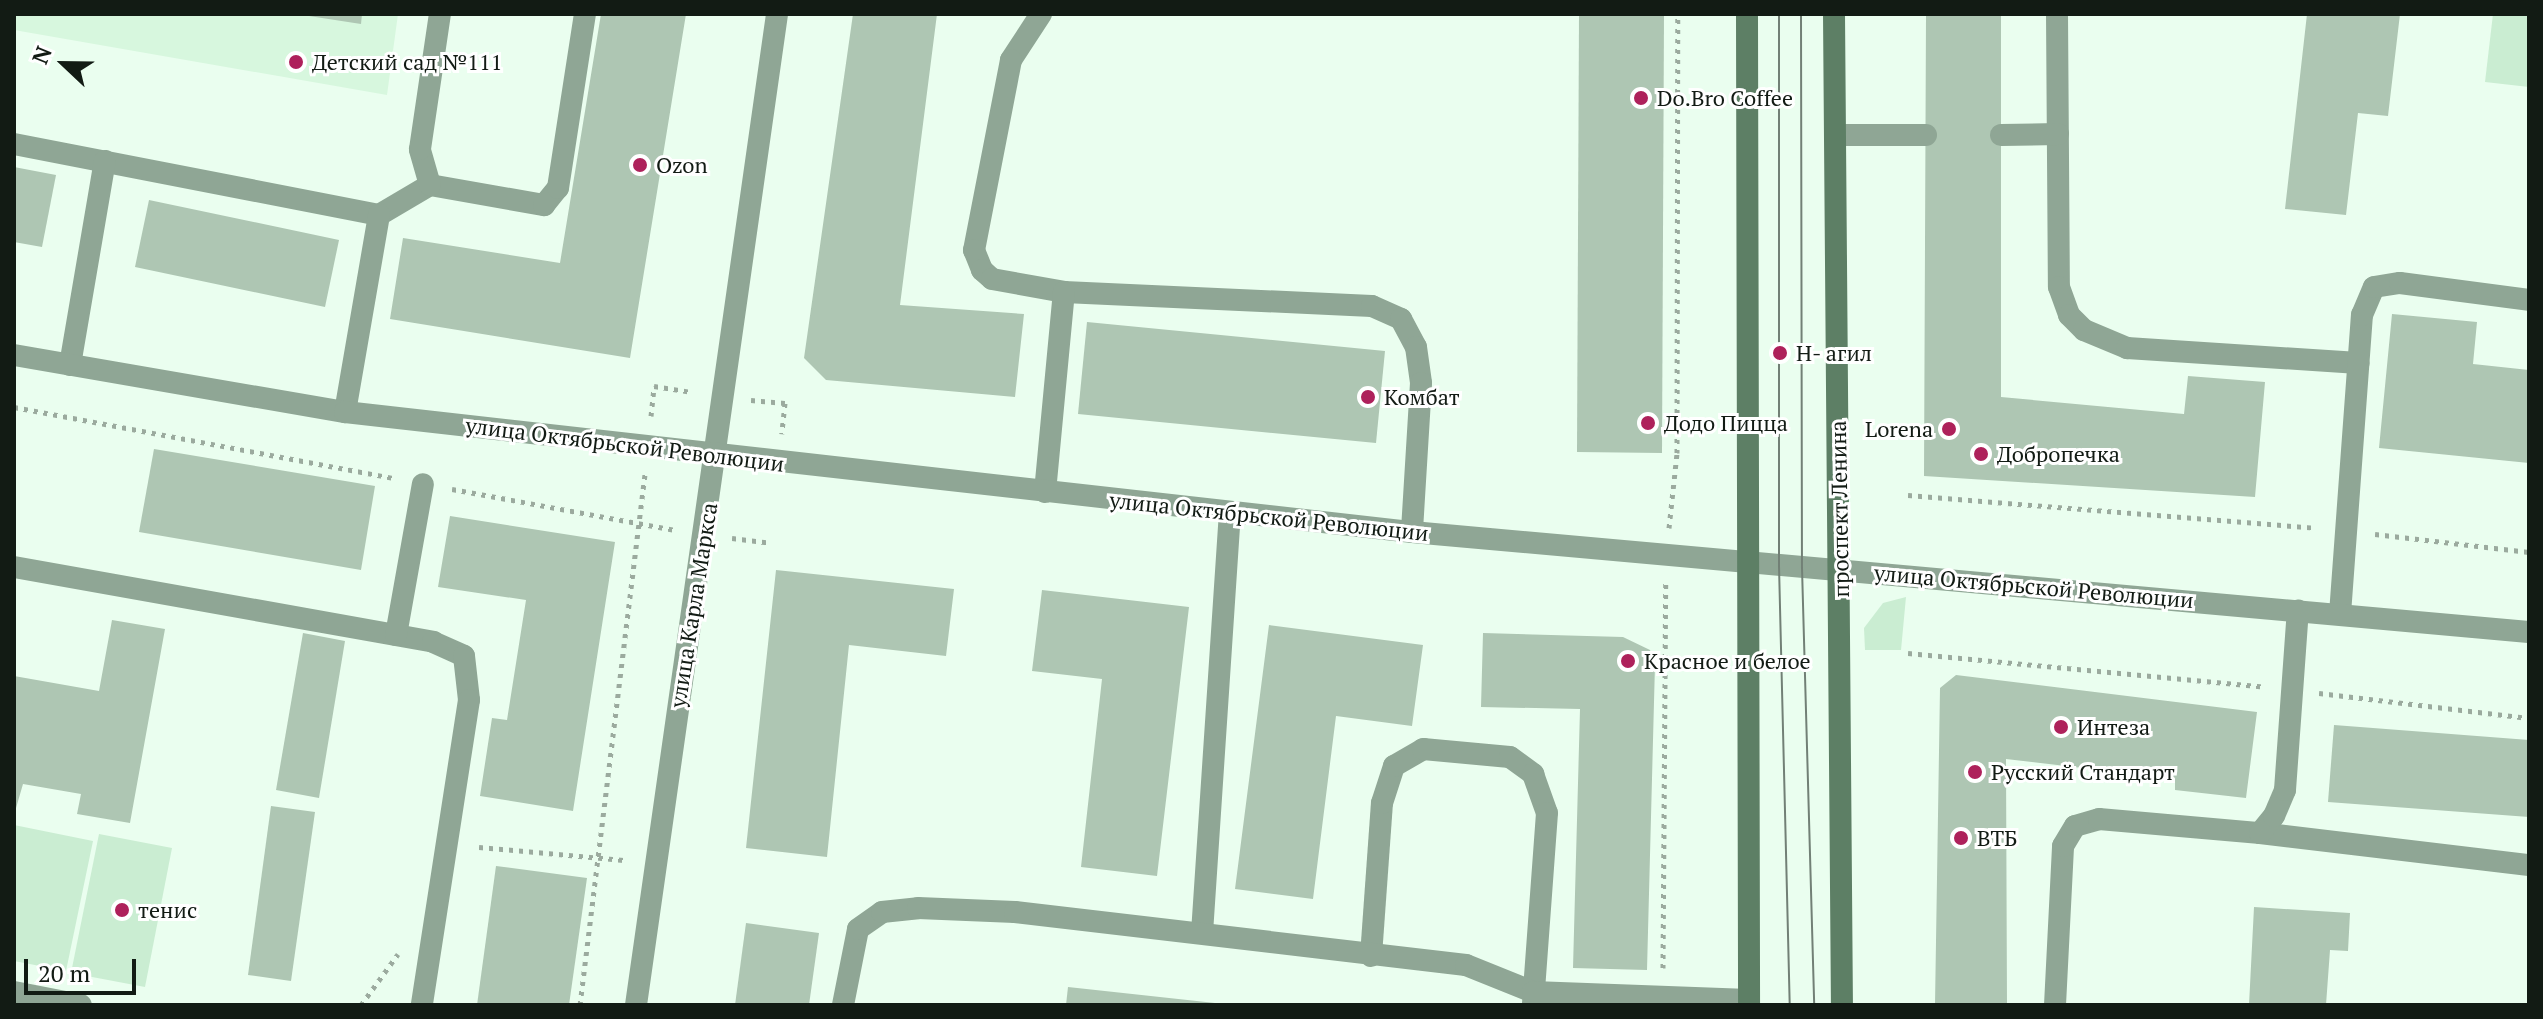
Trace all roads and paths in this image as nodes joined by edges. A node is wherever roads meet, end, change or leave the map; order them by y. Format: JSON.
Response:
{"nodes":[{"id":1,"x":440,"y":14,"type":"edge"},
{"id":2,"x":585,"y":14,"type":"edge"},
{"id":3,"x":777,"y":14,"type":"edge"},
{"id":4,"x":1041,"y":14,"type":"edge"},
{"id":5,"x":1678,"y":14,"type":"edge"},
{"id":6,"x":1747,"y":14,"type":"edge"},
{"id":7,"x":1834,"y":14,"type":"edge"},
{"id":8,"x":2057,"y":14,"type":"edge"},
{"id":9,"x":2058,"y":134,"type":"junction"},
{"id":10,"x":1835,"y":135,"type":"junction"},
{"id":11,"x":1926,"y":135,"type":"dead end"},
{"id":12,"x":2001,"y":135,"type":"dead end"},
{"id":13,"x":14,"y":144,"type":"edge"},
{"id":14,"x":105,"y":161,"type":"junction"},
{"id":15,"x":430,"y":185,"type":"junction"},
{"id":16,"x":379,"y":215,"type":"junction"},
{"id":17,"x":1064,"y":292,"type":"junction"},
{"id":18,"x":2529,"y":300,"type":"edge"},
{"id":19,"x":14,"y":355,"type":"edge"},
{"id":20,"x":2359,"y":363,"type":"junction"},
{"id":21,"x":70,"y":365,"type":"junction"},
{"id":22,"x":726,"y":397,"type":"junction"},
{"id":23,"x":345,"y":412,"type":"junction"},
{"id":24,"x":647,"y":448,"type":"junction"},
{"id":25,"x":719,"y":454,"type":"junction"},
{"id":26,"x":780,"y":462,"type":"junction"},
{"id":27,"x":423,"y":484,"type":"dead end"},
{"id":28,"x":1045,"y":492,"type":"junction"},
{"id":29,"x":1908,"y":495,"type":"dead end"},
{"id":30,"x":1230,"y":512,"type":"junction"},
{"id":31,"x":2346,"y":530,"type":"junction"},
{"id":32,"x":1412,"y":532,"type":"junction"},
{"id":33,"x":2529,"y":552,"type":"edge"},
{"id":34,"x":1669,"y":555,"type":"junction"},
{"id":35,"x":1751,"y":563,"type":"junction"},
{"id":36,"x":14,"y":567,"type":"edge"},
{"id":37,"x":1840,"y":568,"type":"junction"},
{"id":38,"x":2298,"y":610,"type":"junction"},
{"id":39,"x":2340,"y":614,"type":"junction"},
{"id":40,"x":2529,"y":632,"type":"edge"},
{"id":41,"x":396,"y":635,"type":"junction"},
{"id":42,"x":1908,"y":653,"type":"dead end"},
{"id":43,"x":2291,"y":690,"type":"junction"},
{"id":44,"x":2529,"y":718,"type":"edge"},
{"id":45,"x":2260,"y":833,"type":"junction"},
{"id":46,"x":472,"y":856,"type":"dead end"},
{"id":47,"x":599,"y":856,"type":"junction"},
{"id":48,"x":655,"y":863,"type":"junction"},
{"id":49,"x":2529,"y":865,"type":"edge"},
{"id":50,"x":435,"y":906,"type":"junction"},
{"id":51,"x":1202,"y":933,"type":"junction"},
{"id":52,"x":1371,"y":956,"type":"junction"},
{"id":53,"x":14,"y":992,"type":"edge"},
{"id":54,"x":1533,"y":998,"type":"edge"},
{"id":55,"x":1663,"y":999,"type":"junction"},
{"id":56,"x":1749,"y":1002,"type":"edge"},
{"id":57,"x":81,"y":1005,"type":"edge"},
{"id":58,"x":361,"y":1005,"type":"edge"},
{"id":59,"x":422,"y":1005,"type":"edge"},
{"id":60,"x":580,"y":1005,"type":"edge"},
{"id":61,"x":636,"y":1005,"type":"edge"},
{"id":62,"x":843,"y":1005,"type":"edge"},
{"id":63,"x":1842,"y":1005,"type":"edge"},
{"id":64,"x":2055,"y":1005,"type":"edge"}],
"edges":[{"from":1,"to":15,"type":"street"},
{"from":2,"to":15,"type":"street"},
{"from":3,"to":22,"type":"street","name":"улица Карла Маркса"},
{"from":4,"to":17,"type":"street"},
{"from":5,"to":34,"type":"path"},
{"from":6,"to":35,"type":"main road"},
{"from":7,"to":10,"type":"main road","name":"проспект Ленина"},
{"from":8,"to":9,"type":"street"},
{"from":9,"to":12,"type":"street"},
{"from":9,"to":20,"type":"street"},
{"from":10,"to":11,"type":"street"},
{"from":10,"to":37,"type":"main road","name":"проспект Ленина"},
{"from":13,"to":14,"type":"street"},
{"from":14,"to":16,"type":"street"},
{"from":14,"to":21,"type":"street"},
{"from":15,"to":16,"type":"street"},
{"from":16,"to":23,"type":"street"},
{"from":17,"to":28,"type":"street"},
{"from":17,"to":32,"type":"street"},
{"from":18,"to":20,"type":"street"},
{"from":19,"to":21,"type":"street","name":"улица Октябрьской Революции"},
{"from":20,"to":31,"type":"street"},
{"from":21,"to":23,"type":"street","name":"улица Октябрьской Революции"},
{"from":22,"to":24,"type":"path"},
{"from":22,"to":25,"type":"street","name":"улица Карла Маркса"},
{"from":22,"to":26,"type":"path"},
{"from":23,"to":24,"type":"street","name":"улица Октябрьской Революции"},
{"from":24,"to":25,"type":"street","name":"улица Октябрьской Революции"},
{"from":24,"to":47,"type":"path"},
{"from":25,"to":26,"type":"street","name":"улица Октябрьской Революции"},
{"from":25,"to":48,"type":"street","name":"улица Карла Маркса"},
{"from":26,"to":28,"type":"street","name":"улица Октябрьской Революции"},
{"from":27,"to":41,"type":"street"},
{"from":28,"to":30,"type":"street","name":"улица Октябрьской Революции"},
{"from":29,"to":31,"type":"path"},
{"from":30,"to":32,"type":"street","name":"улица Октябрьской Революции"},
{"from":30,"to":51,"type":"street"},
{"from":31,"to":33,"type":"path"},
{"from":31,"to":39,"type":"street"},
{"from":32,"to":34,"type":"street","name":"улица Октябрьской Революции"},
{"from":34,"to":35,"type":"street","name":"улица Октябрьской Революции"},
{"from":34,"to":55,"type":"path"},
{"from":35,"to":37,"type":"street","name":"улица Октябрьской Революции"},
{"from":35,"to":56,"type":"main road"},
{"from":36,"to":41,"type":"street"},
{"from":37,"to":38,"type":"street","name":"улица Октябрьской Революции"},
{"from":37,"to":63,"type":"main road","name":"проспект Ленина"},
{"from":38,"to":39,"type":"street","name":"улица Октябрьской Революции"},
{"from":38,"to":43,"type":"street"},
{"from":39,"to":40,"type":"street","name":"улица Октябрьской Революции"},
{"from":41,"to":50,"type":"street"},
{"from":42,"to":43,"type":"path"},
{"from":43,"to":44,"type":"path"},
{"from":43,"to":45,"type":"street"},
{"from":45,"to":49,"type":"street"},
{"from":45,"to":64,"type":"street"},
{"from":46,"to":47,"type":"path"},
{"from":47,"to":48,"type":"path"},
{"from":47,"to":60,"type":"path"},
{"from":48,"to":61,"type":"street","name":"улица Карла Маркса"},
{"from":50,"to":58,"type":"path"},
{"from":50,"to":59,"type":"street"},
{"from":51,"to":52,"type":"street"},
{"from":51,"to":62,"type":"street"},
{"from":52,"to":54,"type":"street"},
{"from":52,"to":54,"type":"street"},
{"from":53,"to":57,"type":"street"},
{"from":54,"to":55,"type":"street"},
{"from":55,"to":56,"type":"street"}]}
